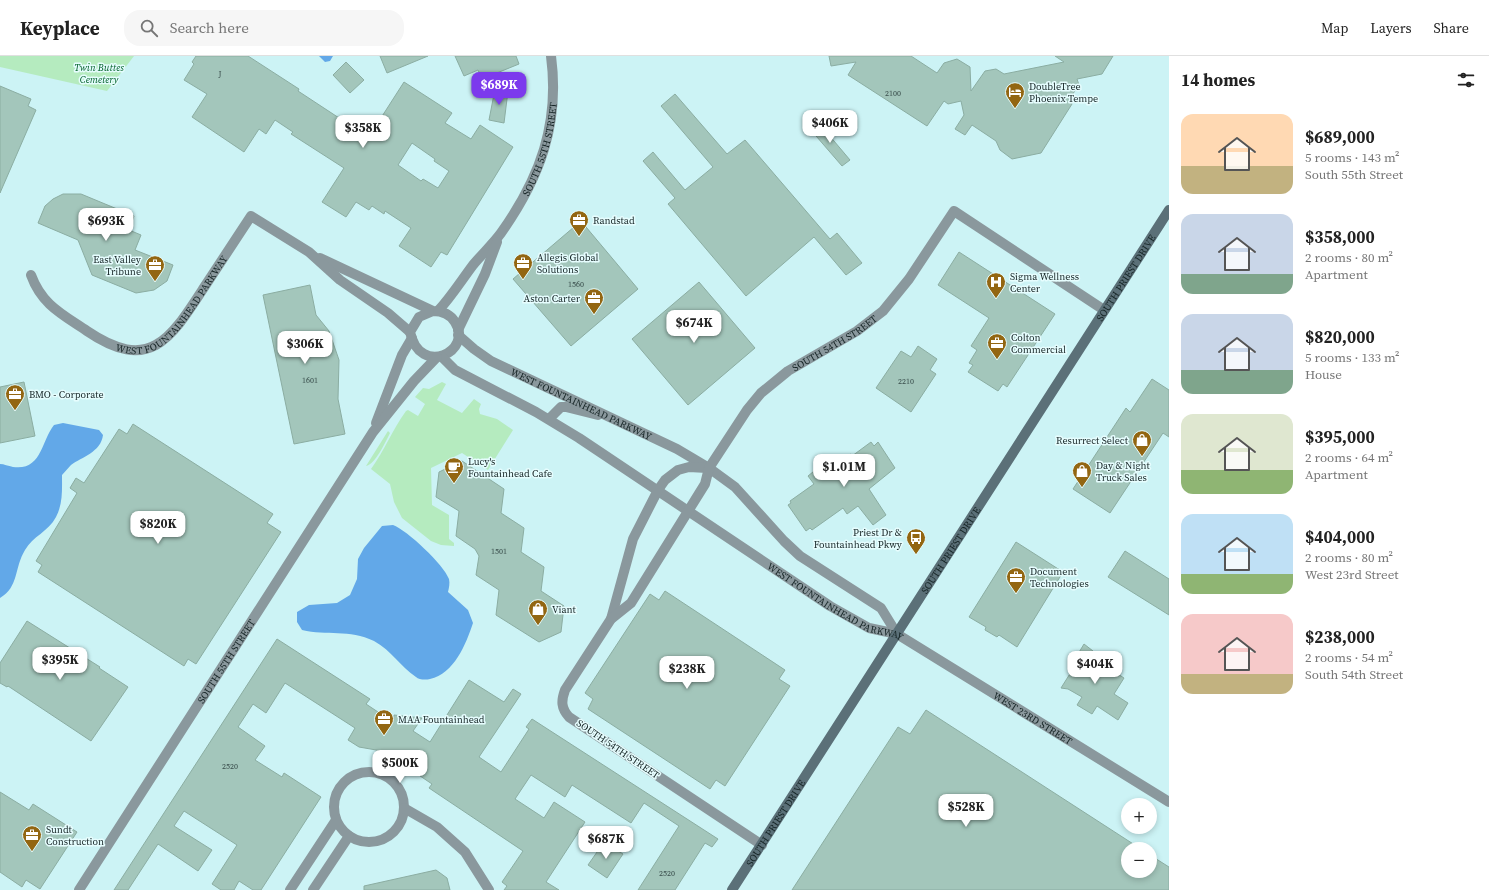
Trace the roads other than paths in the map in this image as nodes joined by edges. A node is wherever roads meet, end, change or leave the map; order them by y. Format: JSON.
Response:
{"nodes":[{"id":1,"x":552,"y":56,"type":"edge"},
{"id":2,"x":1169,"y":210,"type":"edge"},
{"id":3,"x":500,"y":234,"type":"junction"},
{"id":4,"x":308,"y":252,"type":"junction"},
{"id":5,"x":31,"y":275,"type":"dead end"},
{"id":6,"x":1104,"y":310,"type":"junction"},
{"id":7,"x":435,"y":311,"type":"junction"},
{"id":8,"x":458,"y":333,"type":"junction"},
{"id":9,"x":411,"y":335,"type":"junction"},
{"id":10,"x":439,"y":357,"type":"junction"},
{"id":11,"x":610,"y":416,"type":"junction"},
{"id":12,"x":549,"y":419,"type":"junction"},
{"id":13,"x":372,"y":432,"type":"junction"},
{"id":14,"x":709,"y":468,"type":"junction"},
{"id":15,"x":658,"y":490,"type":"junction"},
{"id":16,"x":688,"y":510,"type":"junction"},
{"id":17,"x":611,"y":619,"type":"junction"},
{"id":18,"x":897,"y":634,"type":"junction"},
{"id":19,"x":1169,"y":802,"type":"edge"},
{"id":20,"x":404,"y":808,"type":"junction"},
{"id":21,"x":336,"y":820,"type":"junction"},
{"id":22,"x":349,"y":836,"type":"junction"},
{"id":23,"x":762,"y":845,"type":"junction"},
{"id":24,"x":79,"y":890,"type":"edge"},
{"id":25,"x":290,"y":890,"type":"edge"},
{"id":26,"x":313,"y":890,"type":"edge"},
{"id":27,"x":489,"y":890,"type":"edge"},
{"id":28,"x":732,"y":890,"type":"edge"}],
"edges":[{"from":1,"to":3,"type":"street","name":"SOUTH 55TH STREET"},
{"from":2,"to":6,"type":"main road","name":"SOUTH PRIEST DRIVE"},
{"from":3,"to":7,"type":"street","name":"SOUTH 55TH STREET"},
{"from":3,"to":8,"type":"street","name":"SOUTH 55TH STREET"},
{"from":4,"to":5,"type":"street","name":"WEST FOUNTAINHEAD PARKWAY"},
{"from":4,"to":7,"type":"street","name":"WEST FOUNTAINHEAD PARKWAY"},
{"from":4,"to":9,"type":"street","name":"WEST FOUNTAINHEAD PARKWAY"},
{"from":6,"to":14,"type":"street","name":"SOUTH 54TH STREET"},
{"from":6,"to":18,"type":"main road","name":"SOUTH PRIEST DRIVE"},
{"from":7,"to":8,"type":"street"},
{"from":7,"to":9,"type":"street"},
{"from":8,"to":10,"type":"street"},
{"from":8,"to":11,"type":"street","name":"WEST FOUNTAINHEAD PARKWAY"},
{"from":9,"to":10,"type":"street"},
{"from":9,"to":13,"type":"street","name":"SOUTH 55TH STREET"},
{"from":10,"to":12,"type":"street","name":"WEST FOUNTAINHEAD PARKWAY"},
{"from":10,"to":13,"type":"street","name":"SOUTH 55TH STREET"},
{"from":11,"to":12,"type":"street"},
{"from":11,"to":14,"type":"street","name":"WEST FOUNTAINHEAD PARKWAY"},
{"from":12,"to":15,"type":"street","name":"WEST FOUNTAINHEAD PARKWAY"},
{"from":13,"to":24,"type":"street","name":"SOUTH 55TH STREET"},
{"from":14,"to":15,"type":"street","name":"SOUTH 54TH STREET"},
{"from":14,"to":16,"type":"street","name":"SOUTH 54TH STREET"},
{"from":14,"to":18,"type":"street","name":"WEST FOUNTAINHEAD PARKWAY"},
{"from":15,"to":16,"type":"street","name":"WEST FOUNTAINHEAD PARKWAY"},
{"from":15,"to":17,"type":"street","name":"SOUTH 54TH STREET"},
{"from":16,"to":17,"type":"street","name":"SOUTH 54TH STREET"},
{"from":16,"to":18,"type":"street","name":"WEST FOUNTAINHEAD PARKWAY"},
{"from":17,"to":23,"type":"street","name":"SOUTH 54TH STREET"},
{"from":18,"to":19,"type":"street","name":"WEST 23RD STREET"},
{"from":18,"to":23,"type":"main road","name":"SOUTH PRIEST DRIVE"},
{"from":20,"to":21,"type":"street"},
{"from":20,"to":22,"type":"street"},
{"from":20,"to":27,"type":"street"},
{"from":21,"to":22,"type":"street"},
{"from":21,"to":25,"type":"street"},
{"from":22,"to":26,"type":"street"},
{"from":23,"to":28,"type":"main road","name":"SOUTH PRIEST DRIVE"}]}
